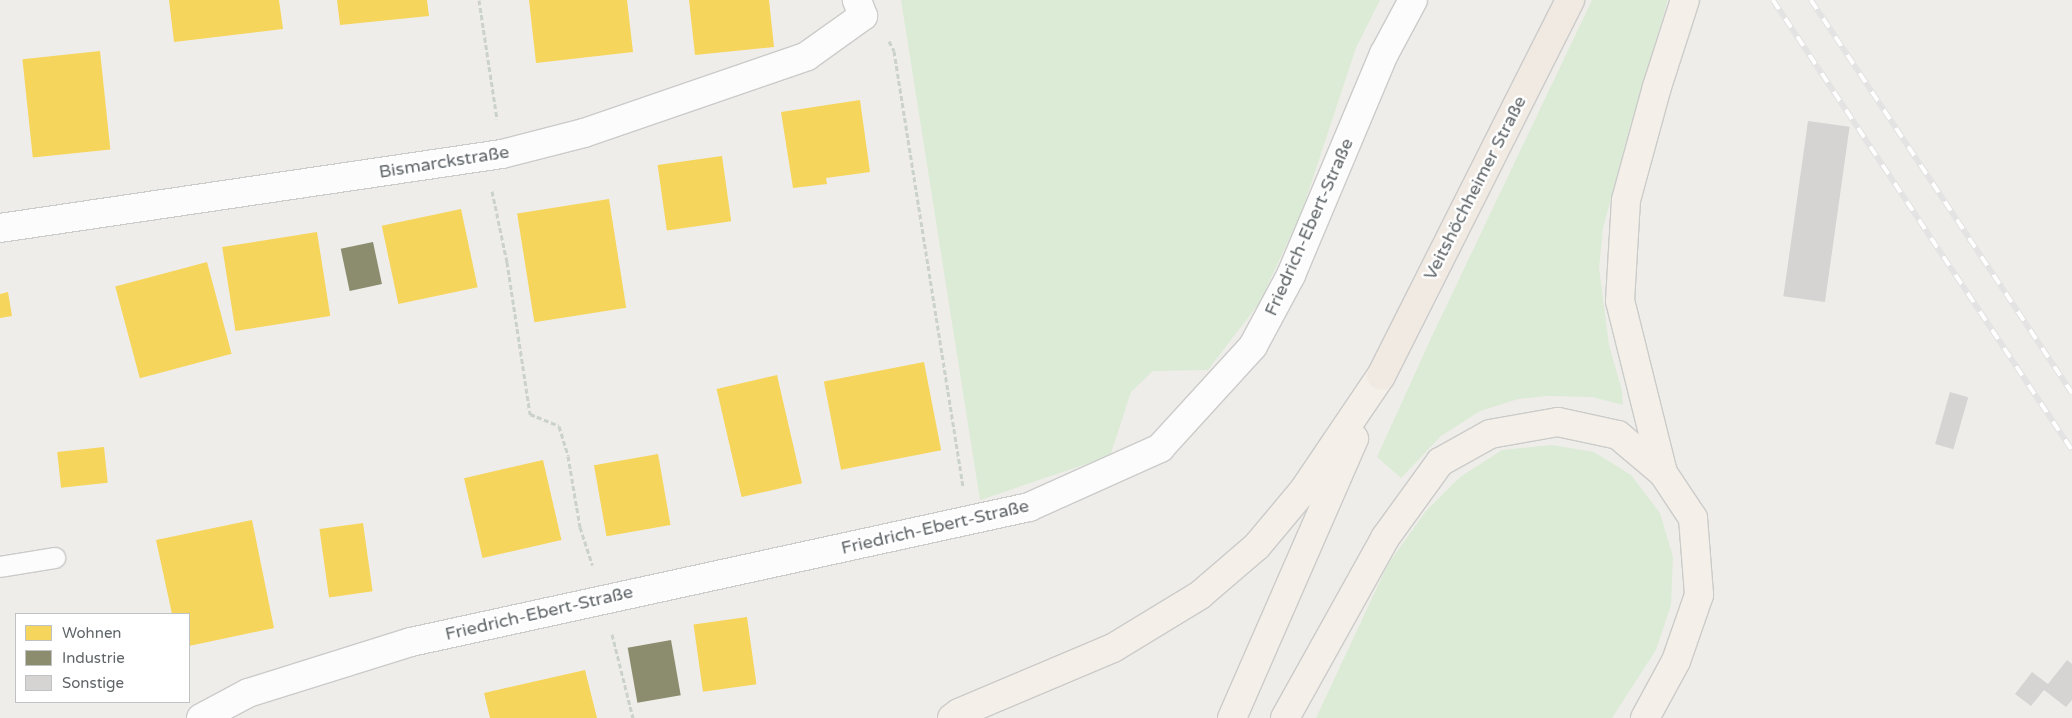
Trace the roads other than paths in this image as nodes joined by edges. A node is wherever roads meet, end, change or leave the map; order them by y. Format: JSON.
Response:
{"nodes":[{"id":1,"x":1413,"y":0,"type":"edge"},
{"id":2,"x":1570,"y":0,"type":"edge"},
{"id":3,"x":1685,"y":0,"type":"edge"},
{"id":4,"x":860,"y":8,"type":"edge"},
{"id":5,"x":0,"y":228,"type":"edge"},
{"id":6,"x":1382,"y":376,"type":"junction"},
{"id":7,"x":1663,"y":473,"type":"junction"},
{"id":8,"x":55,"y":558,"type":"dead end"},
{"id":9,"x":0,"y":567,"type":"edge"},
{"id":10,"x":202,"y":718,"type":"edge"},
{"id":11,"x":952,"y":718,"type":"edge"},
{"id":12,"x":1232,"y":718,"type":"edge"},
{"id":13,"x":1285,"y":718,"type":"edge"},
{"id":14,"x":1645,"y":718,"type":"edge"}],
"edges":[{"from":1,"to":10,"type":"street","name":"Friedrich-Ebert-Straße"},
{"from":2,"to":6,"type":"highway","name":"Veitshöchheimer Straße"},
{"from":3,"to":7,"type":"main road"},
{"from":4,"to":5,"type":"street","name":"Bismarckstraße"},
{"from":6,"to":11,"type":"main road"},
{"from":6,"to":12,"type":"main road"},
{"from":7,"to":13,"type":"main road"},
{"from":7,"to":14,"type":"main road"},
{"from":8,"to":9,"type":"lane"}]}
